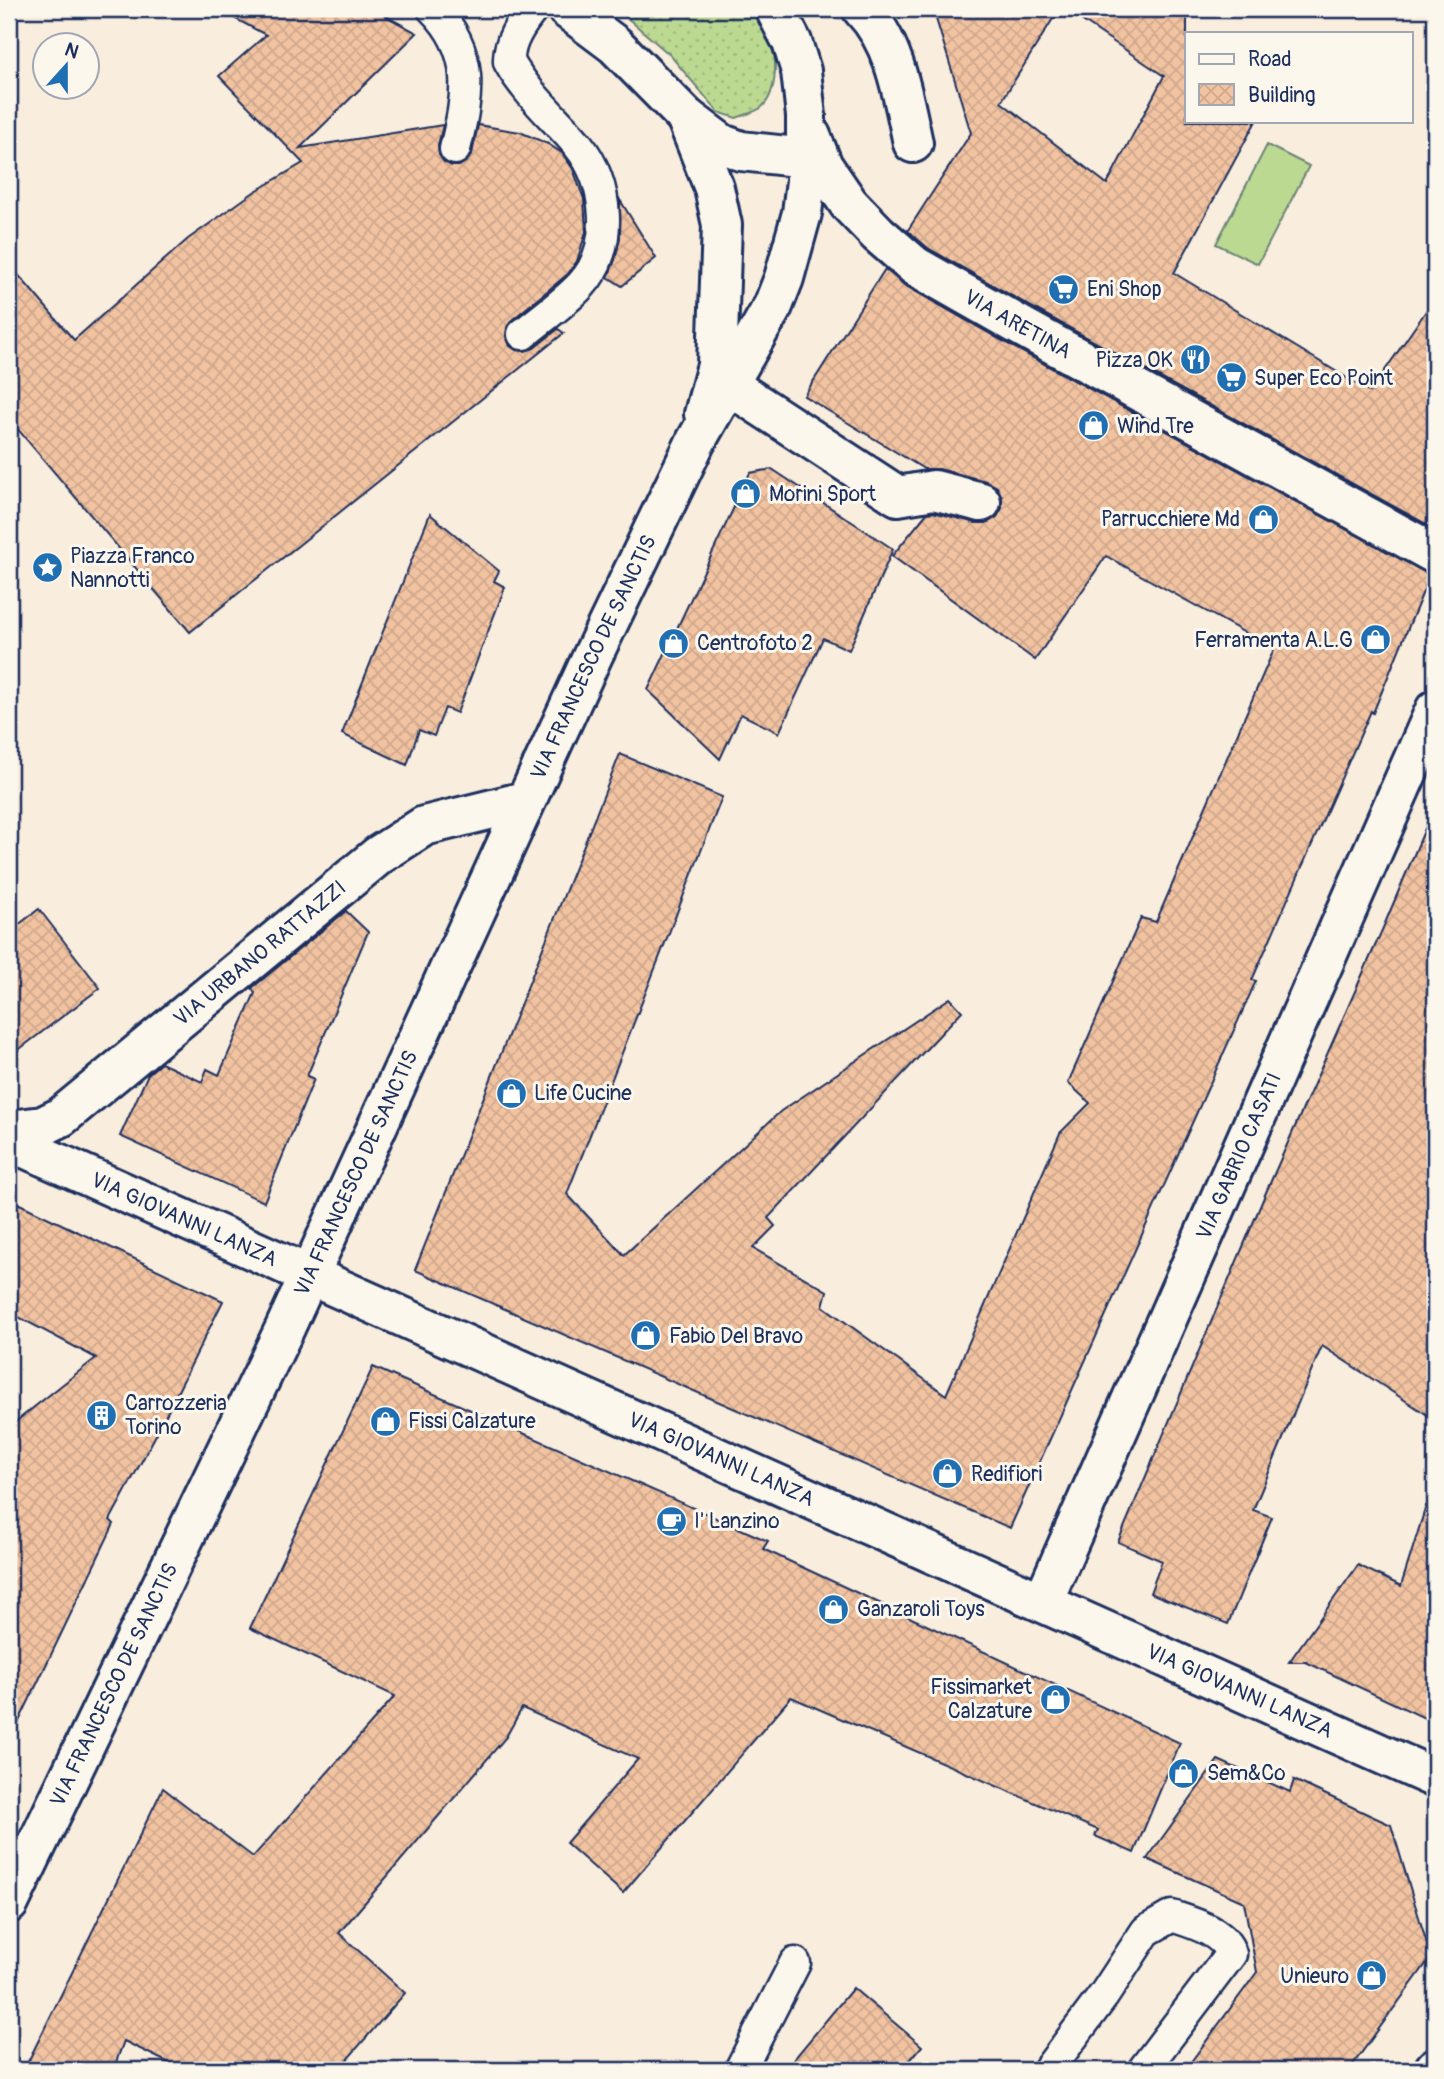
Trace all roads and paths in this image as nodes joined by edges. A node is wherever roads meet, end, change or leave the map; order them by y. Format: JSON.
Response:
{"nodes":[{"id":1,"x":433,"y":9,"type":"edge"},
{"id":2,"x":533,"y":9,"type":"edge"},
{"id":3,"x":567,"y":9,"type":"edge"},
{"id":4,"x":775,"y":9,"type":"edge"},
{"id":5,"x":862,"y":9,"type":"edge"},
{"id":6,"x":806,"y":116,"type":"junction"},
{"id":7,"x":686,"y":117,"type":"junction"},
{"id":8,"x":913,"y":143,"type":"dead end"},
{"id":9,"x":455,"y":149,"type":"dead end"},
{"id":10,"x":806,"y":158,"type":"junction"},
{"id":11,"x":523,"y":334,"type":"dead end"},
{"id":12,"x":727,"y":384,"type":"junction"},
{"id":13,"x":696,"y":441,"type":"junction"},
{"id":14,"x":981,"y":502,"type":"dead end"},
{"id":15,"x":1435,"y":554,"type":"edge"},
{"id":16,"x":1435,"y":710,"type":"edge"},
{"id":17,"x":525,"y":801,"type":"junction"},
{"id":18,"x":9,"y":1130,"type":"edge"},
{"id":19,"x":9,"y":1141,"type":"edge"},
{"id":20,"x":310,"y":1274,"type":"junction"},
{"id":21,"x":1043,"y":1601,"type":"junction"},
{"id":22,"x":1435,"y":1778,"type":"edge"},
{"id":23,"x":9,"y":1903,"type":"edge"},
{"id":24,"x":795,"y":1963,"type":"dead end"},
{"id":25,"x":740,"y":2070,"type":"edge"},
{"id":26,"x":1048,"y":2070,"type":"edge"},
{"id":27,"x":1143,"y":2070,"type":"edge"}],
"edges":[{"from":1,"to":9,"type":"lane"},
{"from":2,"to":11,"type":"lane"},
{"from":3,"to":7,"type":"street"},
{"from":4,"to":6,"type":"street"},
{"from":5,"to":8,"type":"street"},
{"from":6,"to":10,"type":"street"},
{"from":6,"to":15,"type":"street","name":"VIA ARETINA"},
{"from":7,"to":10,"type":"street"},
{"from":7,"to":13,"type":"street"},
{"from":10,"to":12,"type":"street"},
{"from":12,"to":13,"type":"street"},
{"from":12,"to":14,"type":"street"},
{"from":13,"to":17,"type":"street","name":"VIA FRANCESCO DE SANCTIS"},
{"from":16,"to":21,"type":"street","name":"VIA GABRIO CASATI"},
{"from":17,"to":18,"type":"street","name":"VIA URBANO RATTAZZI"},
{"from":17,"to":20,"type":"street","name":"VIA FRANCESCO DE SANCTIS"},
{"from":19,"to":20,"type":"street","name":"VIA GIOVANNI LANZA"},
{"from":20,"to":21,"type":"street","name":"VIA GIOVANNI LANZA"},
{"from":20,"to":23,"type":"street","name":"VIA FRANCESCO DE SANCTIS"},
{"from":21,"to":22,"type":"street","name":"VIA GIOVANNI LANZA"},
{"from":24,"to":25,"type":"lane"},
{"from":26,"to":27,"type":"lane"}]}
